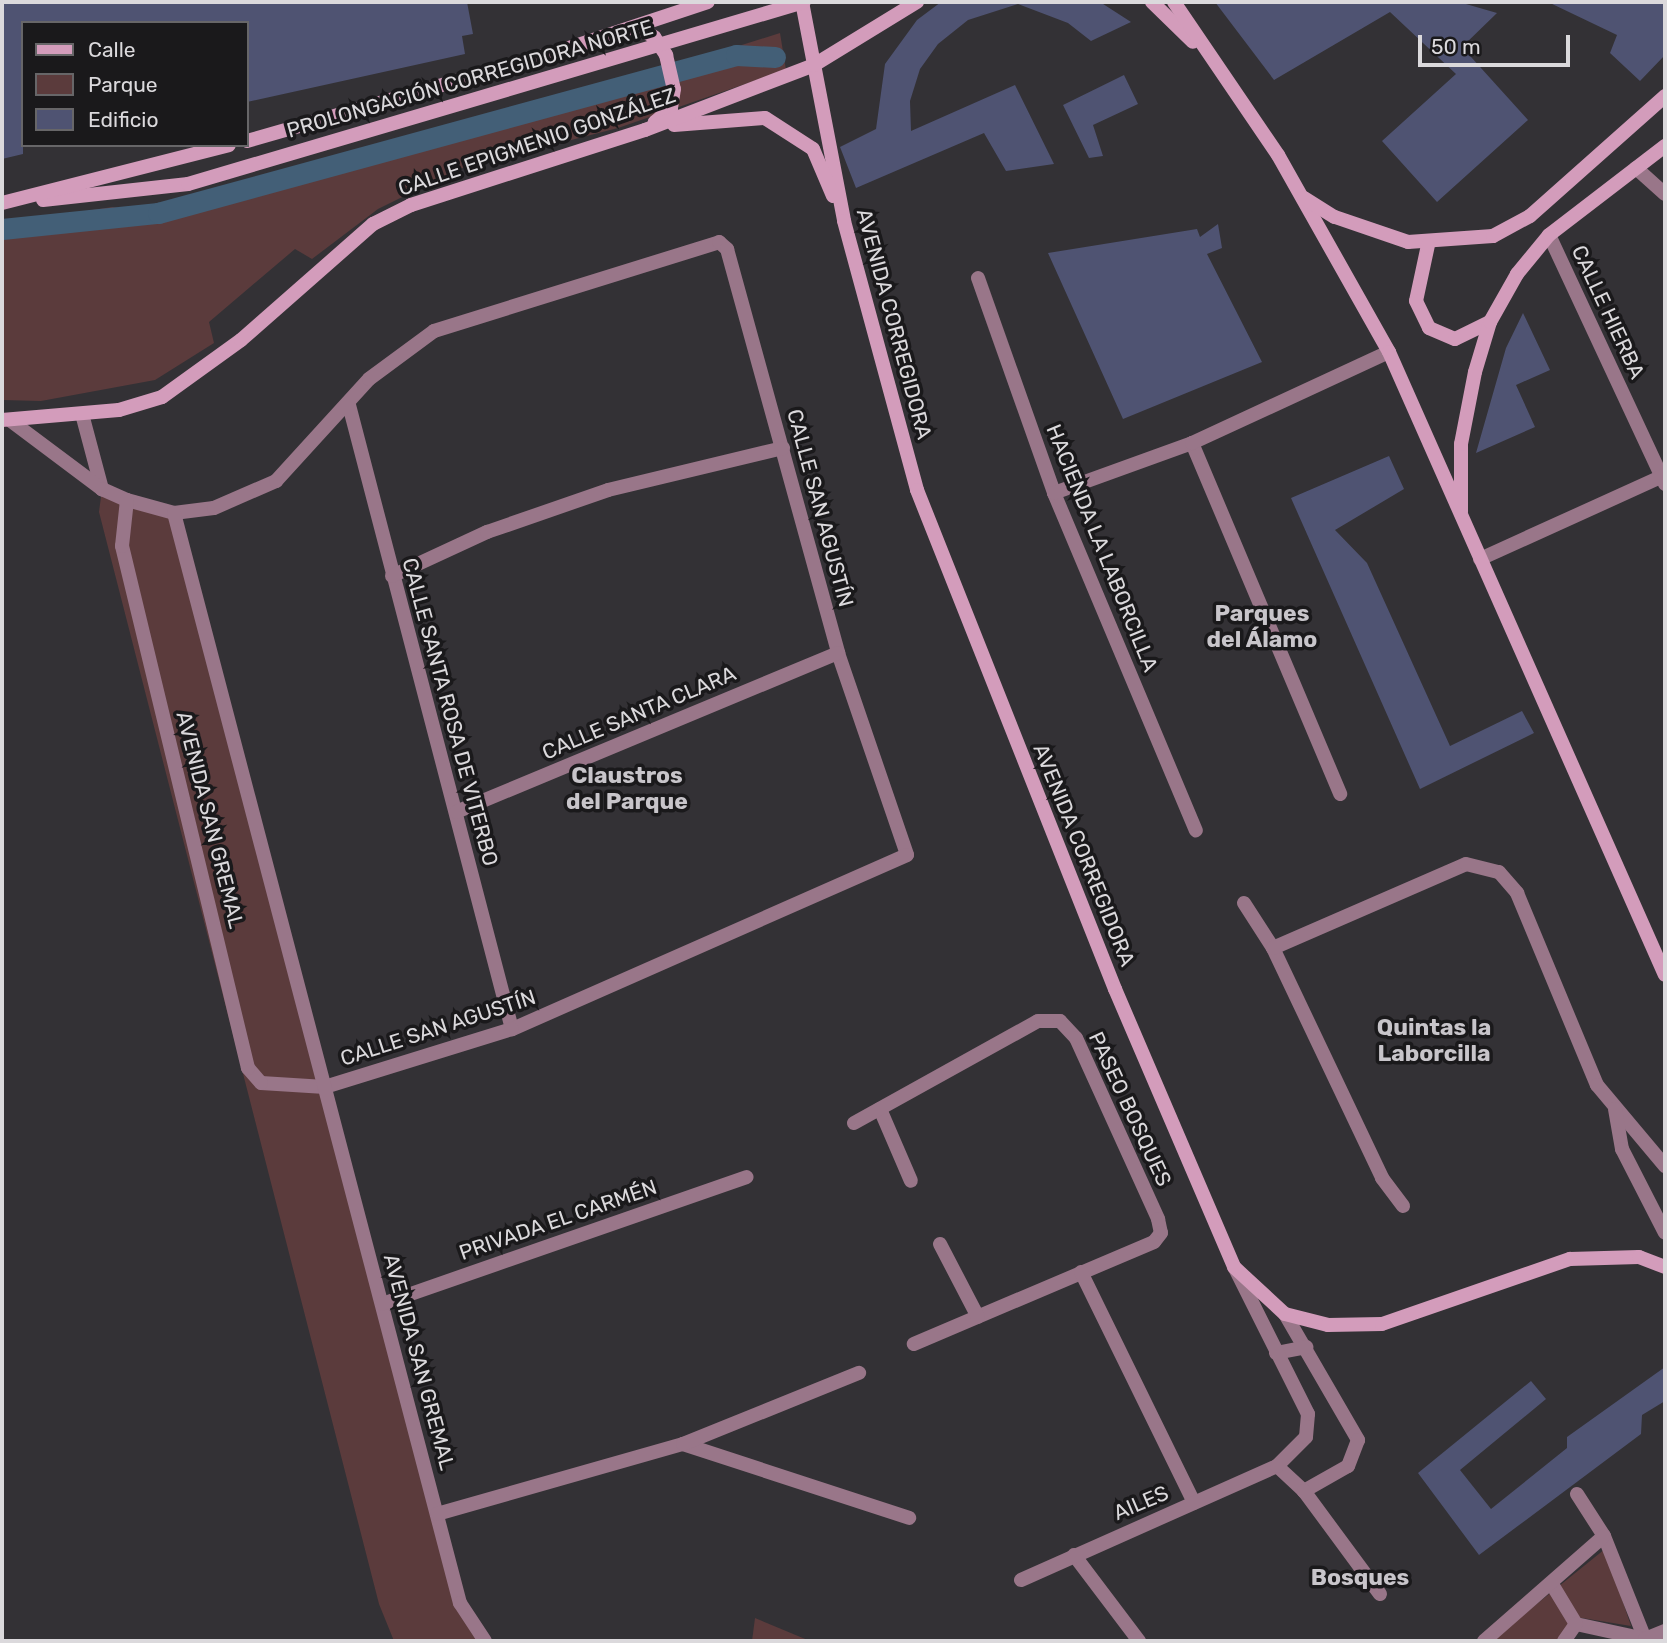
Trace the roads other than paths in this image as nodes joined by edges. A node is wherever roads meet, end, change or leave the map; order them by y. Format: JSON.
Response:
{"nodes":[{"id":1,"x":708,"y":2,"type":"edge"},
{"id":2,"x":803,"y":2,"type":"edge"},
{"id":3,"x":917,"y":2,"type":"edge"},
{"id":4,"x":1152,"y":2,"type":"edge"},
{"id":5,"x":1174,"y":2,"type":"edge"},
{"id":6,"x":636,"y":27,"type":"junction"},
{"id":7,"x":1212,"y":60,"type":"junction"},
{"id":8,"x":814,"y":65,"type":"junction"},
{"id":9,"x":1665,"y":96,"type":"edge"},
{"id":10,"x":645,"y":130,"type":"junction"},
{"id":11,"x":248,"y":141,"type":"edge"},
{"id":12,"x":1665,"y":146,"type":"edge"},
{"id":13,"x":221,"y":147,"type":"edge"},
{"id":14,"x":1636,"y":168,"type":"junction"},
{"id":15,"x":1665,"y":194,"type":"edge"},
{"id":16,"x":1302,"y":197,"type":"junction"},
{"id":17,"x":2,"y":204,"type":"edge"},
{"id":18,"x":844,"y":221,"type":"junction"},
{"id":19,"x":1549,"y":234,"type":"junction"},
{"id":20,"x":1428,"y":245,"type":"junction"},
{"id":21,"x":978,"y":278,"type":"dead end"},
{"id":22,"x":1490,"y":322,"type":"junction"},
{"id":23,"x":1389,"y":352,"type":"junction"},
{"id":24,"x":349,"y":405,"type":"junction"},
{"id":25,"x":82,"y":414,"type":"junction"},
{"id":26,"x":6,"y":420,"type":"edge"},
{"id":27,"x":1192,"y":443,"type":"junction"},
{"id":28,"x":783,"y":448,"type":"junction"},
{"id":29,"x":1664,"y":479,"type":"edge"},
{"id":30,"x":102,"y":489,"type":"junction"},
{"id":31,"x":1054,"y":493,"type":"junction"},
{"id":32,"x":127,"y":500,"type":"junction"},
{"id":33,"x":174,"y":513,"type":"junction"},
{"id":34,"x":1461,"y":516,"type":"junction"},
{"id":35,"x":1480,"y":559,"type":"junction"},
{"id":36,"x":392,"y":576,"type":"junction"},
{"id":37,"x":838,"y":653,"type":"junction"},
{"id":38,"x":1340,"y":794,"type":"dead end"},
{"id":39,"x":456,"y":812,"type":"junction"},
{"id":40,"x":1196,"y":830,"type":"dead end"},
{"id":41,"x":1244,"y":903,"type":"dead end"},
{"id":42,"x":1273,"y":948,"type":"junction"},
{"id":43,"x":1665,"y":975,"type":"edge"},
{"id":44,"x":512,"y":1029,"type":"junction"},
{"id":45,"x":325,"y":1087,"type":"junction"},
{"id":46,"x":1615,"y":1107,"type":"junction"},
{"id":47,"x":880,"y":1109,"type":"junction"},
{"id":48,"x":854,"y":1123,"type":"dead end"},
{"id":49,"x":1665,"y":1166,"type":"edge"},
{"id":50,"x":747,"y":1177,"type":"dead end"},
{"id":51,"x":912,"y":1181,"type":"dead end"},
{"id":52,"x":1403,"y":1206,"type":"dead end"},
{"id":53,"x":1665,"y":1233,"type":"edge"},
{"id":54,"x":940,"y":1244,"type":"dead end"},
{"id":55,"x":1234,"y":1267,"type":"junction"},
{"id":56,"x":1665,"y":1267,"type":"edge"},
{"id":57,"x":1081,"y":1272,"type":"junction"},
{"id":58,"x":382,"y":1304,"type":"junction"},
{"id":59,"x":1285,"y":1314,"type":"junction"},
{"id":60,"x":978,"y":1317,"type":"junction"},
{"id":61,"x":914,"y":1344,"type":"dead end"},
{"id":62,"x":1306,"y":1347,"type":"junction"},
{"id":63,"x":1276,"y":1353,"type":"junction"},
{"id":64,"x":859,"y":1373,"type":"dead end"},
{"id":65,"x":683,"y":1444,"type":"junction"},
{"id":66,"x":1277,"y":1466,"type":"junction"},
{"id":67,"x":1304,"y":1491,"type":"junction"},
{"id":68,"x":1577,"y":1494,"type":"dead end"},
{"id":69,"x":1194,"y":1503,"type":"junction"},
{"id":70,"x":437,"y":1514,"type":"junction"},
{"id":71,"x":909,"y":1518,"type":"dead end"},
{"id":72,"x":1604,"y":1536,"type":"junction"},
{"id":73,"x":1074,"y":1555,"type":"junction"},
{"id":74,"x":1021,"y":1580,"type":"dead end"},
{"id":75,"x":1553,"y":1586,"type":"junction"},
{"id":76,"x":1380,"y":1594,"type":"dead end"},
{"id":77,"x":1576,"y":1624,"type":"junction"},
{"id":78,"x":1665,"y":1632,"type":"edge"},
{"id":79,"x":1645,"y":1639,"type":"junction"},
{"id":80,"x":485,"y":1641,"type":"edge"},
{"id":81,"x":1139,"y":1641,"type":"edge"},
{"id":82,"x":1484,"y":1641,"type":"edge"},
{"id":83,"x":1564,"y":1641,"type":"edge"}],
"edges":[{"from":1,"to":6,"type":"main road"},
{"from":2,"to":8,"type":"main road","name":"AVENIDA CORREGIDORA"},
{"from":2,"to":17,"type":"main road","name":"PROLONGACIÓN CORREGIDORA NORTE","bridge":true},
{"from":3,"to":8,"type":"main road","name":"CALLE EPIGMENIO GONZÁLEZ"},
{"from":4,"to":7,"type":"main road"},
{"from":5,"to":7,"type":"main road"},
{"from":6,"to":10,"type":"main road"},
{"from":6,"to":11,"type":"main road"},
{"from":7,"to":16,"type":"main road"},
{"from":8,"to":10,"type":"main road","name":"CALLE EPIGMENIO GONZÁLEZ"},
{"from":8,"to":18,"type":"main road","name":"AVENIDA CORREGIDORA"},
{"from":9,"to":20,"type":"main road"},
{"from":10,"to":18,"type":"main road"},
{"from":10,"to":25,"type":"main road","name":"CALLE EPIGMENIO GONZÁLEZ"},
{"from":12,"to":14,"type":"main road"},
{"from":13,"to":17,"type":"main road"},
{"from":14,"to":15,"type":"street"},
{"from":14,"to":19,"type":"main road"},
{"from":16,"to":20,"type":"main road"},
{"from":16,"to":23,"type":"main road"},
{"from":18,"to":55,"type":"main road","name":"AVENIDA CORREGIDORA"},
{"from":19,"to":22,"type":"main road"},
{"from":19,"to":29,"type":"street","name":"CALLE HIERBA"},
{"from":20,"to":22,"type":"main road"},
{"from":21,"to":31,"type":"street","name":"HACIENDA LA LABORCILLA"},
{"from":22,"to":34,"type":"main road"},
{"from":23,"to":27,"type":"street"},
{"from":23,"to":34,"type":"main road"},
{"from":24,"to":28,"type":"street","name":"CALLE SAN AGUSTÍN"},
{"from":24,"to":33,"type":"street","name":"CALLE SAN AGUSTÍN"},
{"from":24,"to":36,"type":"street","name":"CALLE SANTA ROSA DE VITERBO"},
{"from":25,"to":26,"type":"main road","name":"CALLE EPIGMENIO GONZÁLEZ"},
{"from":25,"to":30,"type":"street"},
{"from":26,"to":30,"type":"street","name":"CALLE SAN AGUSTÍN"},
{"from":27,"to":31,"type":"street"},
{"from":27,"to":38,"type":"street"},
{"from":28,"to":36,"type":"street"},
{"from":28,"to":37,"type":"street","name":"CALLE SAN AGUSTÍN"},
{"from":29,"to":35,"type":"street"},
{"from":30,"to":32,"type":"street","name":"CALLE SAN AGUSTÍN"},
{"from":31,"to":40,"type":"street","name":"HACIENDA LA LABORCILLA"},
{"from":32,"to":33,"type":"street","name":"CALLE SAN AGUSTÍN"},
{"from":32,"to":45,"type":"street","name":"AVENIDA SAN GREMAL"},
{"from":33,"to":45,"type":"street","name":"AVENIDA SAN GREMAL"},
{"from":34,"to":35,"type":"main road"},
{"from":35,"to":43,"type":"main road"},
{"from":36,"to":39,"type":"street","name":"CALLE SANTA ROSA DE VITERBO"},
{"from":37,"to":39,"type":"street","name":"CALLE SANTA CLARA"},
{"from":37,"to":44,"type":"street","name":"CALLE SAN AGUSTÍN"},
{"from":39,"to":44,"type":"street","name":"CALLE SANTA ROSA DE VITERBO"},
{"from":41,"to":42,"type":"street"},
{"from":42,"to":46,"type":"street"},
{"from":42,"to":52,"type":"street"},
{"from":44,"to":45,"type":"street","name":"CALLE SAN AGUSTÍN"},
{"from":45,"to":58,"type":"street","name":"AVENIDA SAN GREMAL"},
{"from":46,"to":49,"type":"street"},
{"from":46,"to":53,"type":"street"},
{"from":47,"to":48,"type":"street","name":"PASEO BOSQUES"},
{"from":47,"to":51,"type":"street"},
{"from":47,"to":57,"type":"street","name":"PASEO BOSQUES"},
{"from":50,"to":58,"type":"street","name":"PRIVADA EL CARMÉN"},
{"from":54,"to":60,"type":"street"},
{"from":55,"to":59,"type":"main road","name":"AVENIDA CORREGIDORA"},
{"from":55,"to":63,"type":"street","name":"AILES"},
{"from":56,"to":59,"type":"main road","name":"AVENIDA CORREGIDORA"},
{"from":57,"to":60,"type":"street","name":"PASEO BOSQUES"},
{"from":57,"to":69,"type":"street"},
{"from":58,"to":70,"type":"street","name":"AVENIDA SAN GREMAL"},
{"from":59,"to":62,"type":"street"},
{"from":60,"to":61,"type":"street","name":"PASEO BOSQUES"},
{"from":62,"to":63,"type":"street"},
{"from":62,"to":67,"type":"street"},
{"from":63,"to":66,"type":"street","name":"AILES"},
{"from":64,"to":65,"type":"street"},
{"from":65,"to":70,"type":"street"},
{"from":65,"to":71,"type":"street"},
{"from":66,"to":67,"type":"street"},
{"from":66,"to":69,"type":"street","name":"AILES"},
{"from":67,"to":76,"type":"street"},
{"from":68,"to":72,"type":"street"},
{"from":69,"to":73,"type":"street","name":"AILES"},
{"from":70,"to":80,"type":"street","name":"AVENIDA SAN GREMAL"},
{"from":72,"to":75,"type":"street"},
{"from":72,"to":79,"type":"street"},
{"from":73,"to":74,"type":"street","name":"AILES"},
{"from":73,"to":81,"type":"street"},
{"from":75,"to":77,"type":"street"},
{"from":75,"to":82,"type":"street"},
{"from":77,"to":79,"type":"street"},
{"from":77,"to":83,"type":"street"},
{"from":78,"to":79,"type":"street"}]}
